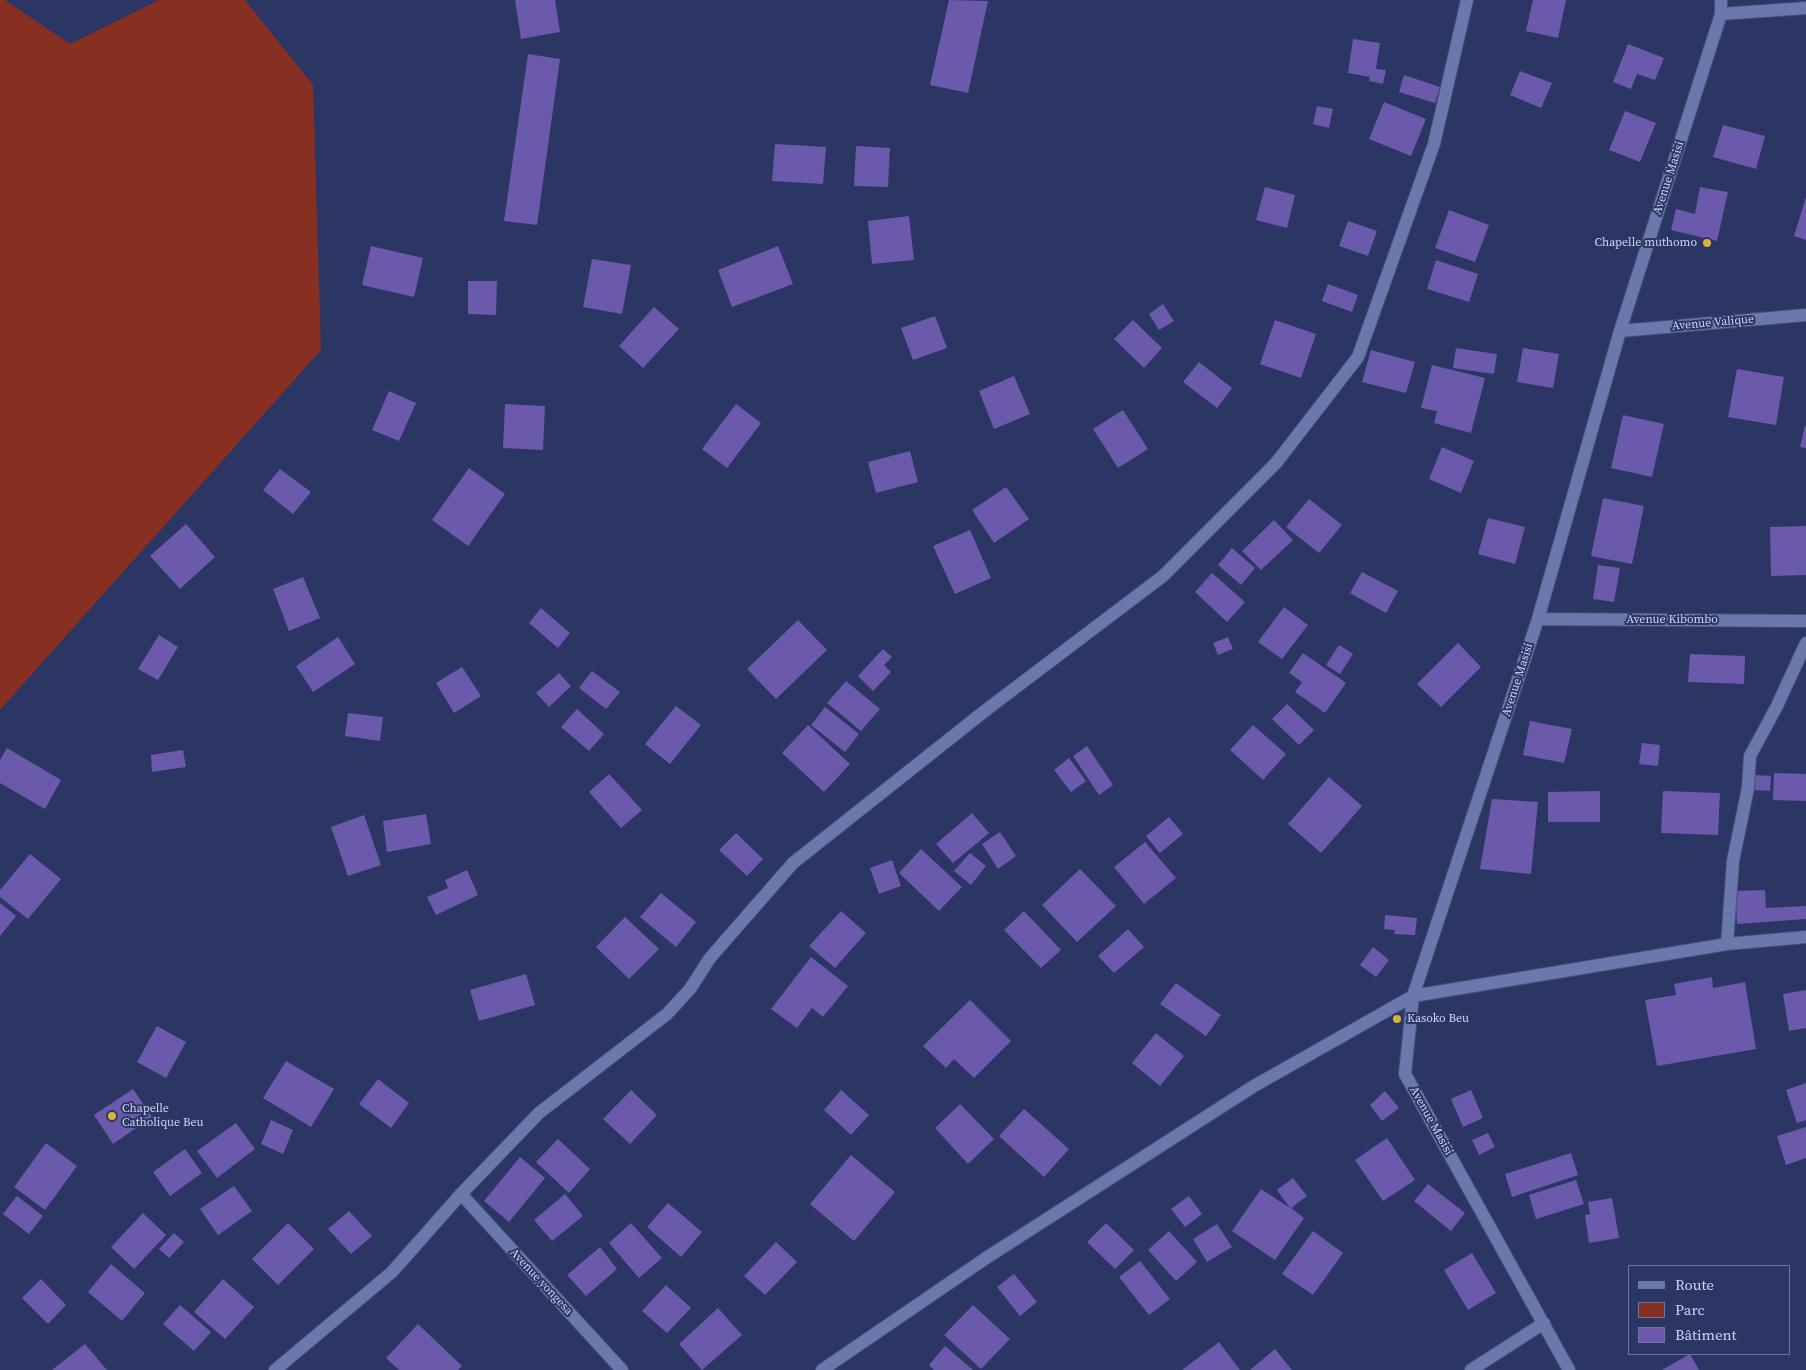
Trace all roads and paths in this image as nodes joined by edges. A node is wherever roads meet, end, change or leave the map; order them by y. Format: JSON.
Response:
{"nodes":[{"id":1,"x":1467,"y":0,"type":"edge"},
{"id":2,"x":1721,"y":0,"type":"edge"},
{"id":3,"x":1806,"y":8,"type":"edge"},
{"id":4,"x":1721,"y":14,"type":"junction"},
{"id":5,"x":1806,"y":315,"type":"edge"},
{"id":6,"x":1620,"y":331,"type":"junction"},
{"id":7,"x":1538,"y":619,"type":"junction"},
{"id":8,"x":1806,"y":621,"type":"edge"},
{"id":9,"x":1806,"y":642,"type":"edge"},
{"id":10,"x":1806,"y":937,"type":"edge"},
{"id":11,"x":1727,"y":944,"type":"junction"},
{"id":12,"x":1413,"y":996,"type":"junction"},
{"id":13,"x":461,"y":1194,"type":"junction"},
{"id":14,"x":1544,"y":1323,"type":"junction"},
{"id":15,"x":275,"y":1370,"type":"edge"},
{"id":16,"x":622,"y":1370,"type":"edge"},
{"id":17,"x":822,"y":1370,"type":"edge"},
{"id":18,"x":1471,"y":1370,"type":"edge"},
{"id":19,"x":1569,"y":1370,"type":"edge"}],
"edges":[{"from":1,"to":13,"type":"street"},
{"from":2,"to":4,"type":"street","name":"Avenue Masisi"},
{"from":3,"to":4,"type":"street"},
{"from":4,"to":6,"type":"street","name":"Avenue Masisi"},
{"from":5,"to":6,"type":"street","name":"Avenue Valique"},
{"from":6,"to":7,"type":"street","name":"Avenue Masisi"},
{"from":7,"to":8,"type":"street","name":"Avenue Kibombo"},
{"from":7,"to":12,"type":"street","name":"Avenue Masisi"},
{"from":9,"to":11,"type":"street"},
{"from":10,"to":11,"type":"street"},
{"from":11,"to":12,"type":"street"},
{"from":12,"to":14,"type":"street","name":"Avenue Masisi"},
{"from":12,"to":17,"type":"street"},
{"from":13,"to":15,"type":"street"},
{"from":13,"to":16,"type":"street","name":"Avenue yongesa"},
{"from":14,"to":18,"type":"street"},
{"from":14,"to":19,"type":"street","name":"Avenue Masisi"}]}
